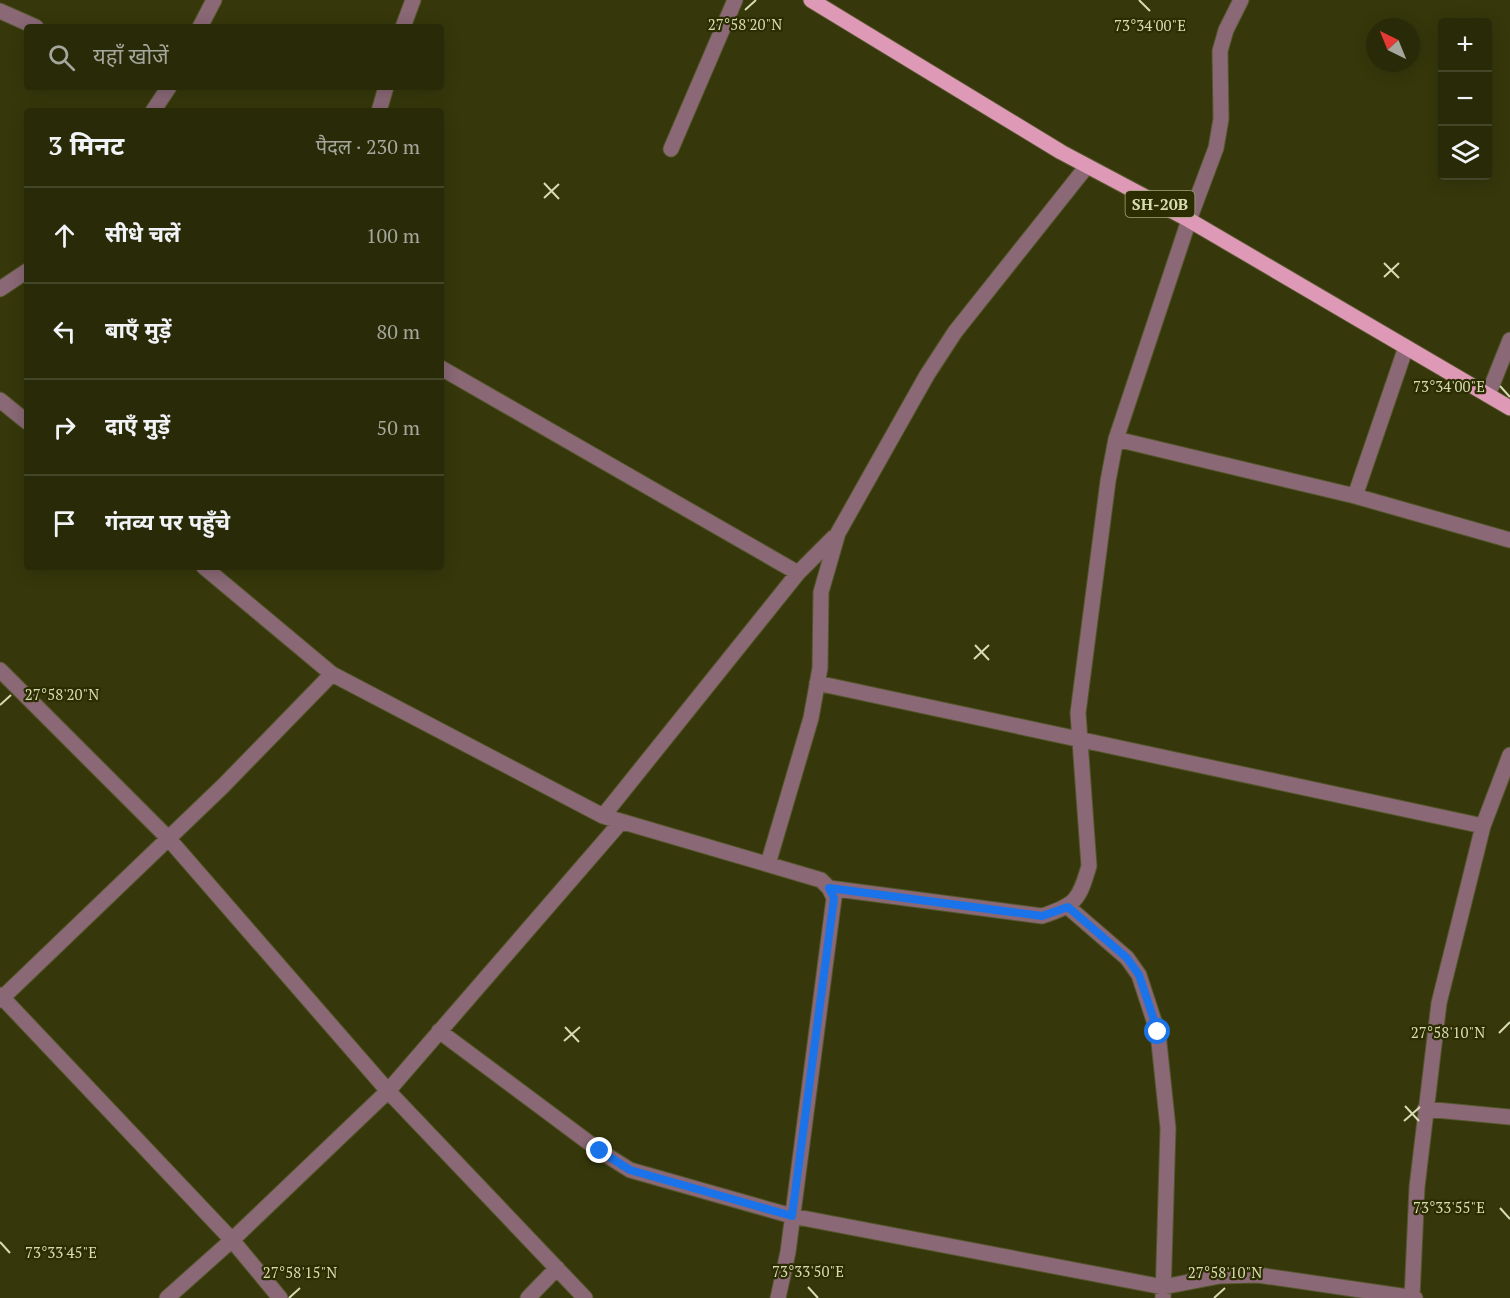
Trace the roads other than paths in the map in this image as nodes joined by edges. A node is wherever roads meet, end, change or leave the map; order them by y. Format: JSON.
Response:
{"nodes":[{"id":1,"x":214,"y":0,"type":"edge"},
{"id":2,"x":413,"y":0,"type":"edge"},
{"id":3,"x":735,"y":0,"type":"edge"},
{"id":4,"x":811,"y":0,"type":"edge"},
{"id":5,"x":1241,"y":0,"type":"edge"},
{"id":6,"x":0,"y":11,"type":"edge"},
{"id":7,"x":29,"y":24,"type":"edge"},
{"id":8,"x":202,"y":24,"type":"edge"},
{"id":9,"x":404,"y":24,"type":"edge"},
{"id":10,"x":165,"y":90,"type":"edge"},
{"id":11,"x":385,"y":90,"type":"edge"},
{"id":12,"x":155,"y":108,"type":"edge"},
{"id":13,"x":380,"y":108,"type":"edge"},
{"id":14,"x":671,"y":149,"type":"dead end"},
{"id":15,"x":1088,"y":166,"type":"junction"},
{"id":16,"x":1189,"y":220,"type":"junction"},
{"id":17,"x":24,"y":273,"type":"edge"},
{"id":18,"x":0,"y":289,"type":"edge"},
{"id":19,"x":1510,"y":340,"type":"edge"},
{"id":20,"x":1406,"y":346,"type":"junction"},
{"id":21,"x":444,"y":369,"type":"edge"},
{"id":22,"x":1488,"y":395,"type":"junction"},
{"id":23,"x":0,"y":400,"type":"edge"},
{"id":24,"x":1510,"y":408,"type":"edge"},
{"id":25,"x":24,"y":420,"type":"edge"},
{"id":26,"x":1116,"y":439,"type":"junction"},
{"id":27,"x":1355,"y":496,"type":"junction"},
{"id":28,"x":838,"y":533,"type":"junction"},
{"id":29,"x":1510,"y":540,"type":"edge"},
{"id":30,"x":208,"y":570,"type":"edge"},
{"id":31,"x":798,"y":573,"type":"junction"},
{"id":32,"x":0,"y":670,"type":"edge"},
{"id":33,"x":332,"y":674,"type":"junction"},
{"id":34,"x":817,"y":682,"type":"junction"},
{"id":35,"x":1078,"y":740,"type":"junction"},
{"id":36,"x":1510,"y":755,"type":"edge"},
{"id":37,"x":603,"y":816,"type":"junction"},
{"id":38,"x":621,"y":822,"type":"junction"},
{"id":39,"x":1483,"y":826,"type":"junction"},
{"id":40,"x":168,"y":838,"type":"junction"},
{"id":41,"x":768,"y":864,"type":"junction"},
{"id":42,"x":829,"y":888,"type":"junction"},
{"id":43,"x":1068,"y":907,"type":"junction"},
{"id":44,"x":1,"y":997,"type":"edge"},
{"id":45,"x":439,"y":1032,"type":"junction"},
{"id":46,"x":388,"y":1090,"type":"junction"},
{"id":47,"x":1425,"y":1109,"type":"junction"},
{"id":48,"x":1510,"y":1117,"type":"edge"},
{"id":49,"x":792,"y":1216,"type":"junction"},
{"id":50,"x":232,"y":1240,"type":"junction"},
{"id":51,"x":557,"y":1268,"type":"junction"},
{"id":52,"x":1163,"y":1293,"type":"edge"},
{"id":53,"x":167,"y":1298,"type":"edge"},
{"id":54,"x":280,"y":1298,"type":"edge"},
{"id":55,"x":528,"y":1298,"type":"edge"},
{"id":56,"x":585,"y":1298,"type":"edge"},
{"id":57,"x":778,"y":1298,"type":"edge"},
{"id":58,"x":1413,"y":1298,"type":"edge"}],
"edges":[{"from":1,"to":8,"type":"street"},
{"from":2,"to":9,"type":"street"},
{"from":3,"to":14,"type":"street"},
{"from":4,"to":15,"type":"main road","number":"SH-20B"},
{"from":5,"to":16,"type":"street"},
{"from":6,"to":7,"type":"street"},
{"from":10,"to":12,"type":"street"},
{"from":11,"to":13,"type":"street"},
{"from":15,"to":16,"type":"main road","number":"SH-20B"},
{"from":15,"to":28,"type":"street"},
{"from":16,"to":20,"type":"main road","number":"SH-20B"},
{"from":16,"to":26,"type":"street"},
{"from":17,"to":18,"type":"street"},
{"from":19,"to":22,"type":"street"},
{"from":20,"to":22,"type":"main road","number":"SH-20B"},
{"from":20,"to":27,"type":"street"},
{"from":21,"to":31,"type":"street"},
{"from":22,"to":24,"type":"main road","number":"SH-20B"},
{"from":23,"to":25,"type":"street"},
{"from":26,"to":27,"type":"street"},
{"from":26,"to":35,"type":"street"},
{"from":27,"to":29,"type":"street"},
{"from":28,"to":31,"type":"street"},
{"from":28,"to":34,"type":"street"},
{"from":30,"to":33,"type":"street"},
{"from":31,"to":37,"type":"street"},
{"from":32,"to":40,"type":"street"},
{"from":33,"to":37,"type":"street"},
{"from":33,"to":40,"type":"street"},
{"from":34,"to":35,"type":"street"},
{"from":34,"to":41,"type":"street"},
{"from":35,"to":39,"type":"street"},
{"from":35,"to":43,"type":"street"},
{"from":36,"to":39,"type":"street"},
{"from":37,"to":38,"type":"street"},
{"from":38,"to":41,"type":"street"},
{"from":38,"to":45,"type":"street"},
{"from":39,"to":47,"type":"street"},
{"from":40,"to":44,"type":"street"},
{"from":40,"to":46,"type":"street"},
{"from":41,"to":42,"type":"street"},
{"from":42,"to":43,"type":"street"},
{"from":42,"to":49,"type":"street"},
{"from":43,"to":52,"type":"street"},
{"from":44,"to":50,"type":"street"},
{"from":45,"to":46,"type":"street"},
{"from":45,"to":49,"type":"street"},
{"from":46,"to":50,"type":"street"},
{"from":46,"to":51,"type":"street"},
{"from":47,"to":48,"type":"street"},
{"from":47,"to":58,"type":"street"},
{"from":49,"to":52,"type":"street"},
{"from":49,"to":57,"type":"street"},
{"from":50,"to":53,"type":"street"},
{"from":50,"to":54,"type":"street"},
{"from":51,"to":55,"type":"street"},
{"from":51,"to":56,"type":"street"},
{"from":52,"to":58,"type":"street"}]}
